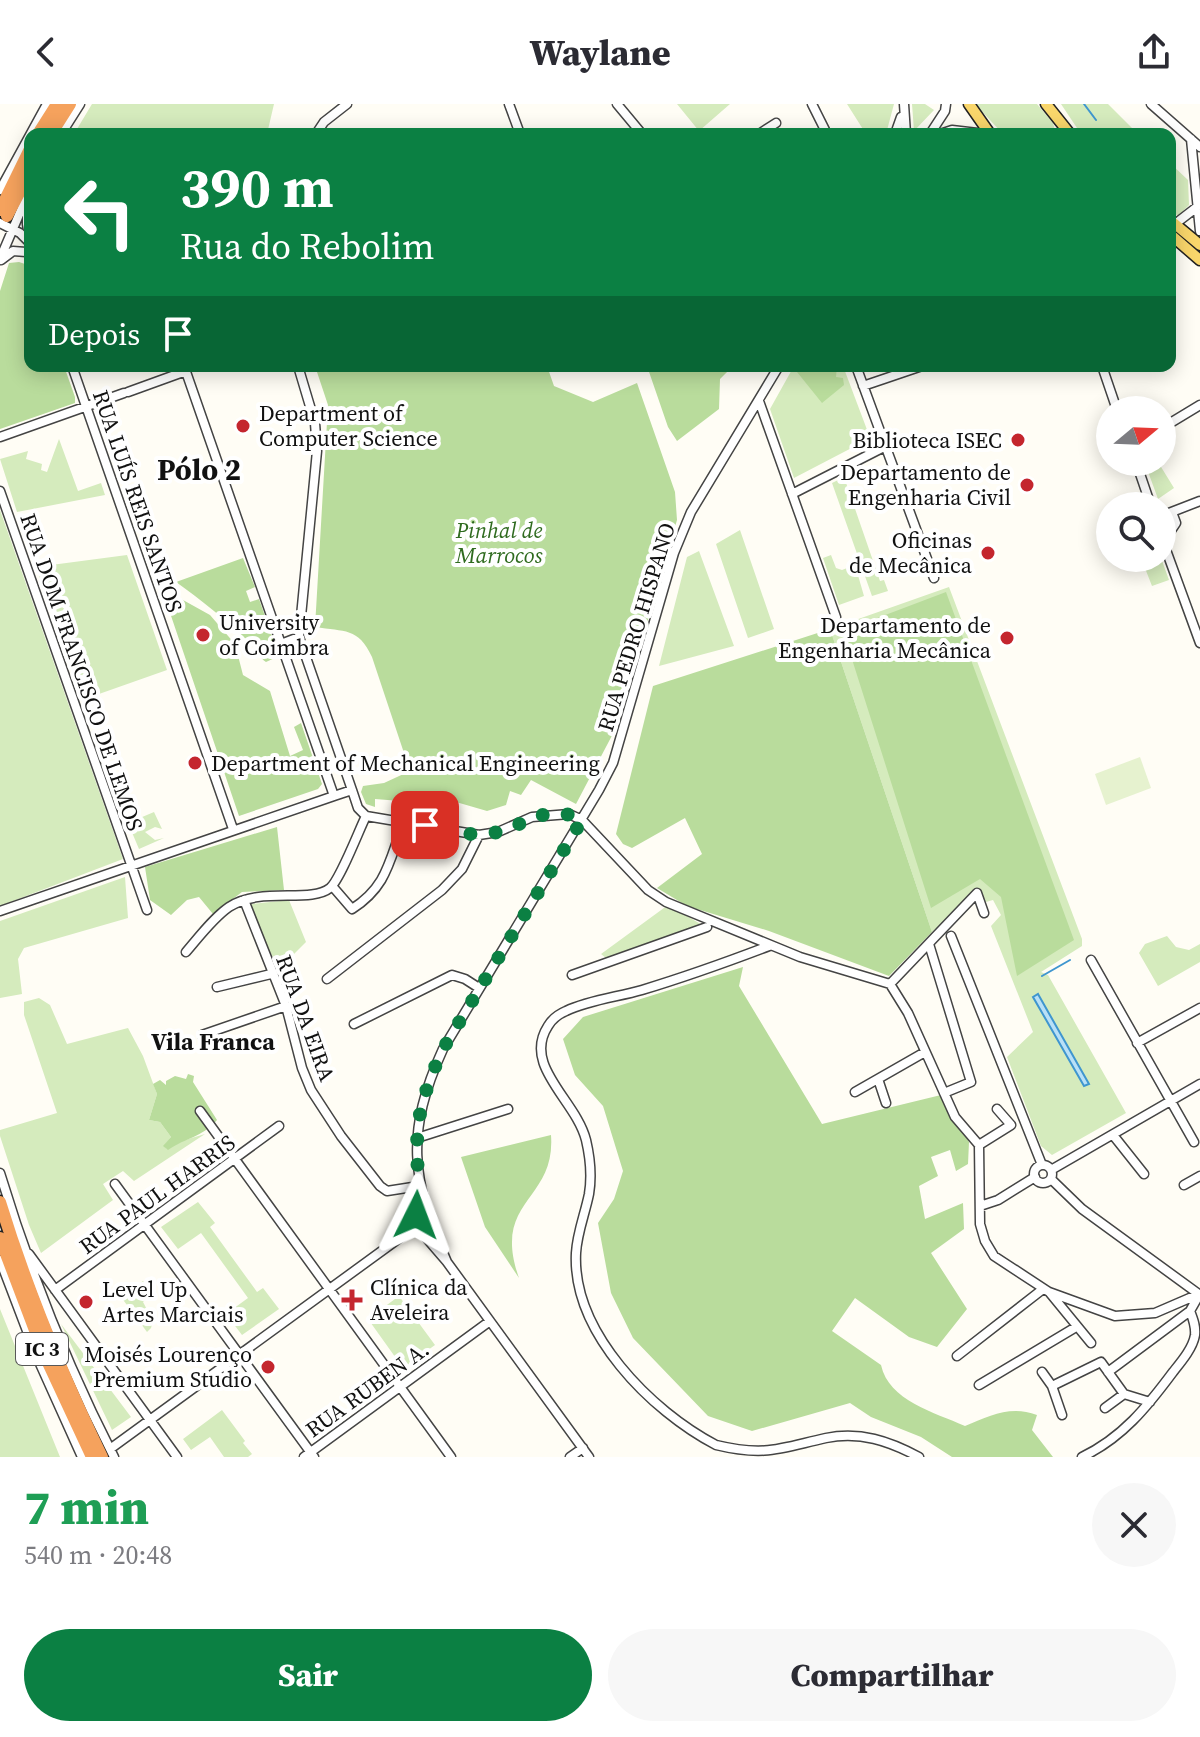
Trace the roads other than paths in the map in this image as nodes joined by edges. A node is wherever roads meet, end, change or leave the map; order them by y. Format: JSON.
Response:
{"nodes":[{"id":1,"x":47,"y":104,"type":"edge"},
{"id":2,"x":57,"y":104,"type":"edge"},
{"id":3,"x":70,"y":104,"type":"edge"},
{"id":4,"x":80,"y":104,"type":"edge"},
{"id":5,"x":347,"y":104,"type":"edge"},
{"id":6,"x":509,"y":104,"type":"edge"},
{"id":7,"x":617,"y":104,"type":"edge"},
{"id":8,"x":812,"y":104,"type":"edge"},
{"id":9,"x":969,"y":104,"type":"edge"},
{"id":10,"x":1046,"y":104,"type":"edge"},
{"id":11,"x":1151,"y":104,"type":"edge"},
{"id":12,"x":904,"y":108,"type":"edge"},
{"id":13,"x":945,"y":108,"type":"edge"},
{"id":14,"x":1060,"y":120,"type":"junction"},
{"id":15,"x":776,"y":123,"type":"dead end"},
{"id":16,"x":34,"y":128,"type":"edge"},
{"id":17,"x":42,"y":128,"type":"edge"},
{"id":18,"x":55,"y":128,"type":"edge"},
{"id":19,"x":65,"y":128,"type":"edge"},
{"id":20,"x":320,"y":128,"type":"edge"},
{"id":21,"x":518,"y":128,"type":"edge"},
{"id":22,"x":637,"y":128,"type":"edge"},
{"id":23,"x":768,"y":128,"type":"edge"},
{"id":24,"x":824,"y":128,"type":"edge"},
{"id":25,"x":897,"y":128,"type":"edge"},
{"id":26,"x":906,"y":128,"type":"edge"},
{"id":27,"x":933,"y":128,"type":"edge"},
{"id":28,"x":984,"y":128,"type":"edge"},
{"id":29,"x":1062,"y":128,"type":"edge"},
{"id":30,"x":1066,"y":128,"type":"edge"},
{"id":31,"x":1191,"y":139,"type":"junction"},
{"id":32,"x":24,"y":146,"type":"edge"},
{"id":33,"x":1200,"y":147,"type":"edge"},
{"id":34,"x":24,"y":166,"type":"edge"},
{"id":35,"x":24,"y":183,"type":"edge"},
{"id":36,"x":0,"y":190,"type":"edge"},
{"id":37,"x":24,"y":196,"type":"edge"},
{"id":38,"x":1197,"y":207,"type":"junction"},
{"id":39,"x":5,"y":219,"type":"edge"},
{"id":40,"x":1176,"y":224,"type":"edge"},
{"id":41,"x":1176,"y":229,"type":"edge"},
{"id":42,"x":1176,"y":231,"type":"edge"},
{"id":43,"x":1200,"y":231,"type":"edge"},
{"id":44,"x":24,"y":236,"type":"edge"},
{"id":45,"x":3,"y":238,"type":"edge"},
{"id":46,"x":1200,"y":245,"type":"edge"},
{"id":47,"x":24,"y":252,"type":"edge"},
{"id":48,"x":0,"y":260,"type":"edge"},
{"id":49,"x":1200,"y":260,"type":"edge"},
{"id":50,"x":74,"y":372,"type":"edge"},
{"id":51,"x":175,"y":372,"type":"edge"},
{"id":52,"x":186,"y":372,"type":"edge"},
{"id":53,"x":300,"y":372,"type":"edge"},
{"id":54,"x":776,"y":372,"type":"edge"},
{"id":55,"x":858,"y":372,"type":"edge"},
{"id":56,"x":904,"y":372,"type":"edge"},
{"id":57,"x":1104,"y":372,"type":"edge"},
{"id":58,"x":863,"y":386,"type":"junction"},
{"id":59,"x":1112,"y":396,"type":"edge"},
{"id":60,"x":759,"y":401,"type":"junction"},
{"id":61,"x":1200,"y":405,"type":"edge"},
{"id":62,"x":86,"y":407,"type":"junction"},
{"id":63,"x":1176,"y":420,"type":"edge"},
{"id":64,"x":0,"y":437,"type":"edge"},
{"id":65,"x":886,"y":446,"type":"junction"},
{"id":66,"x":0,"y":491,"type":"edge"},
{"id":67,"x":792,"y":494,"type":"junction"},
{"id":68,"x":1200,"y":501,"type":"edge"},
{"id":69,"x":1190,"y":507,"type":"junction"},
{"id":70,"x":1176,"y":508,"type":"edge"},
{"id":71,"x":1176,"y":525,"type":"edge"},
{"id":72,"x":1174,"y":572,"type":"edge"},
{"id":73,"x":934,"y":578,"type":"dead end"},
{"id":74,"x":836,"y":617,"type":"dead end"},
{"id":75,"x":299,"y":637,"type":"junction"},
{"id":76,"x":1200,"y":643,"type":"edge"},
{"id":77,"x":281,"y":644,"type":"junction"},
{"id":78,"x":352,"y":790,"type":"junction"},
{"id":79,"x":334,"y":796,"type":"junction"},
{"id":80,"x":366,"y":816,"type":"junction"},
{"id":81,"x":582,"y":820,"type":"junction"},
{"id":82,"x":404,"y":822,"type":"junction"},
{"id":83,"x":233,"y":829,"type":"junction"},
{"id":84,"x":479,"y":835,"type":"junction"},
{"id":85,"x":130,"y":866,"type":"junction"},
{"id":86,"x":333,"y":887,"type":"junction"},
{"id":87,"x":244,"y":900,"type":"junction"},
{"id":88,"x":147,"y":910,"type":"dead end"},
{"id":89,"x":0,"y":911,"type":"edge"},
{"id":90,"x":984,"y":913,"type":"dead end"},
{"id":91,"x":707,"y":927,"type":"dead end"},
{"id":92,"x":951,"y":936,"type":"dead end"},
{"id":93,"x":929,"y":944,"type":"junction"},
{"id":94,"x":769,"y":945,"type":"junction"},
{"id":95,"x":186,"y":952,"type":"dead end"},
{"id":96,"x":1091,"y":960,"type":"dead end"},
{"id":97,"x":271,"y":974,"type":"junction"},
{"id":98,"x":572,"y":975,"type":"dead end"},
{"id":99,"x":327,"y":979,"type":"dead end"},
{"id":100,"x":890,"y":984,"type":"junction"},
{"id":101,"x":217,"y":987,"type":"dead end"},
{"id":102,"x":479,"y":988,"type":"junction"},
{"id":103,"x":286,"y":1006,"type":"junction"},
{"id":104,"x":1200,"y":1008,"type":"edge"},
{"id":105,"x":354,"y":1024,"type":"dead end"},
{"id":106,"x":202,"y":1035,"type":"dead end"},
{"id":107,"x":1137,"y":1043,"type":"junction"},
{"id":108,"x":925,"y":1052,"type":"junction"},
{"id":109,"x":878,"y":1079,"type":"junction"},
{"id":110,"x":1200,"y":1084,"type":"edge"},
{"id":111,"x":855,"y":1092,"type":"dead end"},
{"id":112,"x":944,"y":1093,"type":"junction"},
{"id":113,"x":1170,"y":1102,"type":"junction"},
{"id":114,"x":886,"y":1103,"type":"dead end"},
{"id":115,"x":508,"y":1109,"type":"dead end"},
{"id":116,"x":997,"y":1109,"type":"dead end"},
{"id":117,"x":200,"y":1111,"type":"dead end"},
{"id":118,"x":279,"y":1126,"type":"dead end"},
{"id":119,"x":1113,"y":1135,"type":"junction"},
{"id":120,"x":417,"y":1138,"type":"junction"},
{"id":121,"x":1194,"y":1142,"type":"dead end"},
{"id":122,"x":979,"y":1145,"type":"junction"},
{"id":123,"x":234,"y":1159,"type":"junction"},
{"id":124,"x":1042,"y":1165,"type":"junction"},
{"id":125,"x":0,"y":1173,"type":"edge"},
{"id":126,"x":1051,"y":1174,"type":"junction"},
{"id":127,"x":1144,"y":1174,"type":"dead end"},
{"id":128,"x":1200,"y":1176,"type":"edge"},
{"id":129,"x":1035,"y":1177,"type":"junction"},
{"id":130,"x":115,"y":1184,"type":"dead end"},
{"id":131,"x":1184,"y":1185,"type":"dead end"},
{"id":132,"x":419,"y":1189,"type":"junction"},
{"id":133,"x":0,"y":1202,"type":"edge"},
{"id":134,"x":980,"y":1206,"type":"junction"},
{"id":135,"x":416,"y":1215,"type":"junction"},
{"id":136,"x":428,"y":1219,"type":"junction"},
{"id":137,"x":144,"y":1225,"type":"junction"},
{"id":138,"x":417,"y":1227,"type":"junction"},
{"id":139,"x":0,"y":1238,"type":"edge"},
{"id":140,"x":22,"y":1244,"type":"junction"},
{"id":141,"x":0,"y":1260,"type":"edge"},
{"id":142,"x":447,"y":1262,"type":"junction"},
{"id":143,"x":329,"y":1289,"type":"junction"},
{"id":144,"x":55,"y":1290,"type":"junction"},
{"id":145,"x":1046,"y":1290,"type":"junction"},
{"id":146,"x":1200,"y":1295,"type":"edge"},
{"id":147,"x":1190,"y":1311,"type":"junction"},
{"id":148,"x":490,"y":1321,"type":"junction"},
{"id":149,"x":1076,"y":1327,"type":"junction"},
{"id":150,"x":1091,"y":1343,"type":"dead end"},
{"id":151,"x":239,"y":1355,"type":"junction"},
{"id":152,"x":957,"y":1356,"type":"dead end"},
{"id":153,"x":1042,"y":1372,"type":"dead end"},
{"id":154,"x":1108,"y":1372,"type":"junction"},
{"id":155,"x":979,"y":1385,"type":"dead end"},
{"id":156,"x":1052,"y":1386,"type":"junction"},
{"id":157,"x":400,"y":1387,"type":"junction"},
{"id":158,"x":1124,"y":1394,"type":"junction"},
{"id":159,"x":1150,"y":1402,"type":"junction"},
{"id":160,"x":1105,"y":1408,"type":"dead end"},
{"id":161,"x":1062,"y":1415,"type":"dead end"},
{"id":162,"x":150,"y":1420,"type":"junction"},
{"id":163,"x":583,"y":1448,"type":"junction"},
{"id":164,"x":109,"y":1454,"type":"edge"},
{"id":165,"x":310,"y":1455,"type":"edge"},
{"id":166,"x":82,"y":1457,"type":"edge"},
{"id":167,"x":92,"y":1457,"type":"edge"},
{"id":168,"x":177,"y":1457,"type":"edge"},
{"id":169,"x":451,"y":1457,"type":"edge"},
{"id":170,"x":570,"y":1457,"type":"edge"},
{"id":171,"x":589,"y":1457,"type":"edge"},
{"id":172,"x":919,"y":1457,"type":"edge"},
{"id":173,"x":1082,"y":1457,"type":"edge"}],
"edges":[{"from":1,"to":16,"type":"street"},
{"from":2,"to":17,"type":"highway"},
{"from":3,"to":18,"type":"highway"},
{"from":4,"to":19,"type":"street"},
{"from":5,"to":20,"type":"street"},
{"from":6,"to":21,"type":"street"},
{"from":7,"to":22,"type":"street"},
{"from":8,"to":24,"type":"street"},
{"from":9,"to":28,"type":"main road"},
{"from":10,"to":14,"type":"main road"},
{"from":11,"to":31,"type":"street"},
{"from":12,"to":25,"type":"street"},
{"from":12,"to":26,"type":"street"},
{"from":13,"to":27,"type":"street"},
{"from":14,"to":29,"type":"main road"},
{"from":14,"to":30,"type":"main road"},
{"from":15,"to":23,"type":"street"},
{"from":31,"to":33,"type":"street"},
{"from":31,"to":38,"type":"street"},
{"from":32,"to":36,"type":"street"},
{"from":34,"to":39,"type":"highway"},
{"from":35,"to":39,"type":"highway"},
{"from":37,"to":39,"type":"street"},
{"from":38,"to":40,"type":"street"},
{"from":38,"to":43,"type":"street"},
{"from":39,"to":44,"type":"street"},
{"from":39,"to":45,"type":"street"},
{"from":41,"to":46,"type":"main road"},
{"from":42,"to":49,"type":"main road"},
{"from":45,"to":48,"type":"street"},
{"from":47,"to":48,"type":"street"},
{"from":50,"to":62,"type":"street","name":"RUA LUÍS REIS SANTOS"},
{"from":51,"to":62,"type":"street"},
{"from":52,"to":77,"type":"street"},
{"from":53,"to":75,"type":"street"},
{"from":54,"to":60,"type":"street","name":"RUA PEDRO HISPANO"},
{"from":55,"to":58,"type":"street"},
{"from":56,"to":58,"type":"street"},
{"from":57,"to":59,"type":"street"},
{"from":58,"to":65,"type":"street"},
{"from":60,"to":67,"type":"street"},
{"from":60,"to":81,"type":"street","name":"RUA PEDRO HISPANO"},
{"from":61,"to":63,"type":"street"},
{"from":62,"to":64,"type":"street"},
{"from":62,"to":83,"type":"street","name":"RUA LUÍS REIS SANTOS"},
{"from":65,"to":67,"type":"street"},
{"from":65,"to":73,"type":"street"},
{"from":66,"to":85,"type":"street","name":"RUA DOM FRANCISCO DE LEMOS"},
{"from":67,"to":74,"type":"street"},
{"from":68,"to":69,"type":"street"},
{"from":69,"to":70,"type":"street"},
{"from":69,"to":71,"type":"street"},
{"from":72,"to":76,"type":"street"},
{"from":75,"to":77,"type":"street"},
{"from":75,"to":78,"type":"street"},
{"from":77,"to":79,"type":"street"},
{"from":78,"to":79,"type":"street"},
{"from":78,"to":80,"type":"street"},
{"from":79,"to":83,"type":"street"},
{"from":80,"to":82,"type":"street"},
{"from":80,"to":86,"type":"street"},
{"from":81,"to":84,"type":"street"},
{"from":81,"to":94,"type":"street"},
{"from":81,"to":102,"type":"street","name":"RUA PEDRO HISPANO"},
{"from":82,"to":84,"type":"street"},
{"from":82,"to":86,"type":"street"},
{"from":83,"to":85,"type":"street"},
{"from":84,"to":99,"type":"street"},
{"from":85,"to":88,"type":"street","name":"RUA DOM FRANCISCO DE LEMOS"},
{"from":85,"to":89,"type":"street"},
{"from":86,"to":87,"type":"street"},
{"from":87,"to":95,"type":"street"},
{"from":87,"to":97,"type":"street","name":"RUA DA EIRA"},
{"from":90,"to":93,"type":"street"},
{"from":91,"to":98,"type":"street"},
{"from":92,"to":124,"type":"street"},
{"from":93,"to":100,"type":"street"},
{"from":93,"to":112,"type":"street"},
{"from":94,"to":100,"type":"street"},
{"from":94,"to":172,"type":"street"},
{"from":96,"to":107,"type":"street"},
{"from":97,"to":101,"type":"street"},
{"from":97,"to":103,"type":"street","name":"RUA DA EIRA"},
{"from":100,"to":108,"type":"street"},
{"from":102,"to":105,"type":"street"},
{"from":102,"to":120,"type":"street","name":"RUA PEDRO HISPANO"},
{"from":103,"to":106,"type":"street"},
{"from":103,"to":132,"type":"street","name":"RUA DA EIRA"},
{"from":104,"to":107,"type":"street"},
{"from":107,"to":113,"type":"street"},
{"from":108,"to":109,"type":"street"},
{"from":108,"to":112,"type":"street"},
{"from":109,"to":111,"type":"street"},
{"from":109,"to":114,"type":"street"},
{"from":110,"to":113,"type":"street"},
{"from":112,"to":122,"type":"street"},
{"from":113,"to":119,"type":"street"},
{"from":113,"to":121,"type":"street"},
{"from":115,"to":120,"type":"street"},
{"from":116,"to":122,"type":"street"},
{"from":117,"to":123,"type":"street"},
{"from":118,"to":123,"type":"street","name":"RUA PAUL HARRIS"},
{"from":119,"to":126,"type":"street"},
{"from":119,"to":127,"type":"street"},
{"from":120,"to":132,"type":"street","name":"RUA PEDRO HISPANO"},
{"from":122,"to":134,"type":"street"},
{"from":123,"to":137,"type":"street","name":"RUA PAUL HARRIS"},
{"from":123,"to":143,"type":"street"},
{"from":124,"to":126,"type":"street"},
{"from":124,"to":129,"type":"street"},
{"from":125,"to":140,"type":"street"},
{"from":126,"to":129,"type":"street"},
{"from":126,"to":146,"type":"street"},
{"from":128,"to":131,"type":"street"},
{"from":129,"to":134,"type":"street"},
{"from":130,"to":137,"type":"street"},
{"from":132,"to":135,"type":"street"},
{"from":132,"to":136,"type":"street"},
{"from":133,"to":164,"type":"highway","number":"IC 3"},
{"from":134,"to":145,"type":"street"},
{"from":135,"to":136,"type":"street"},
{"from":135,"to":138,"type":"street"},
{"from":136,"to":138,"type":"street"},
{"from":136,"to":142,"type":"street"},
{"from":137,"to":144,"type":"street","name":"RUA PAUL HARRIS"},
{"from":137,"to":151,"type":"street"},
{"from":138,"to":142,"type":"street"},
{"from":138,"to":143,"type":"street"},
{"from":139,"to":167,"type":"highway","number":"IC 3"},
{"from":140,"to":144,"type":"street"},
{"from":140,"to":164,"type":"street"},
{"from":141,"to":166,"type":"street"},
{"from":142,"to":148,"type":"street"},
{"from":143,"to":151,"type":"street"},
{"from":143,"to":157,"type":"street"},
{"from":144,"to":162,"type":"street"},
{"from":145,"to":146,"type":"street"},
{"from":145,"to":149,"type":"street"},
{"from":145,"to":152,"type":"street"},
{"from":146,"to":147,"type":"street"},
{"from":147,"to":154,"type":"street"},
{"from":147,"to":159,"type":"street"},
{"from":148,"to":157,"type":"street","name":"RUA RUBEN A."},
{"from":148,"to":163,"type":"street"},
{"from":149,"to":150,"type":"street"},
{"from":149,"to":155,"type":"street"},
{"from":151,"to":162,"type":"street"},
{"from":151,"to":165,"type":"street"},
{"from":153,"to":156,"type":"street"},
{"from":154,"to":156,"type":"street"},
{"from":154,"to":158,"type":"street"},
{"from":156,"to":161,"type":"street"},
{"from":157,"to":165,"type":"street","name":"RUA RUBEN A."},
{"from":157,"to":169,"type":"street"},
{"from":158,"to":159,"type":"street"},
{"from":158,"to":160,"type":"street"},
{"from":159,"to":173,"type":"street"},
{"from":162,"to":164,"type":"street"},
{"from":162,"to":168,"type":"street"},
{"from":163,"to":170,"type":"street"},
{"from":163,"to":171,"type":"street"}]}
